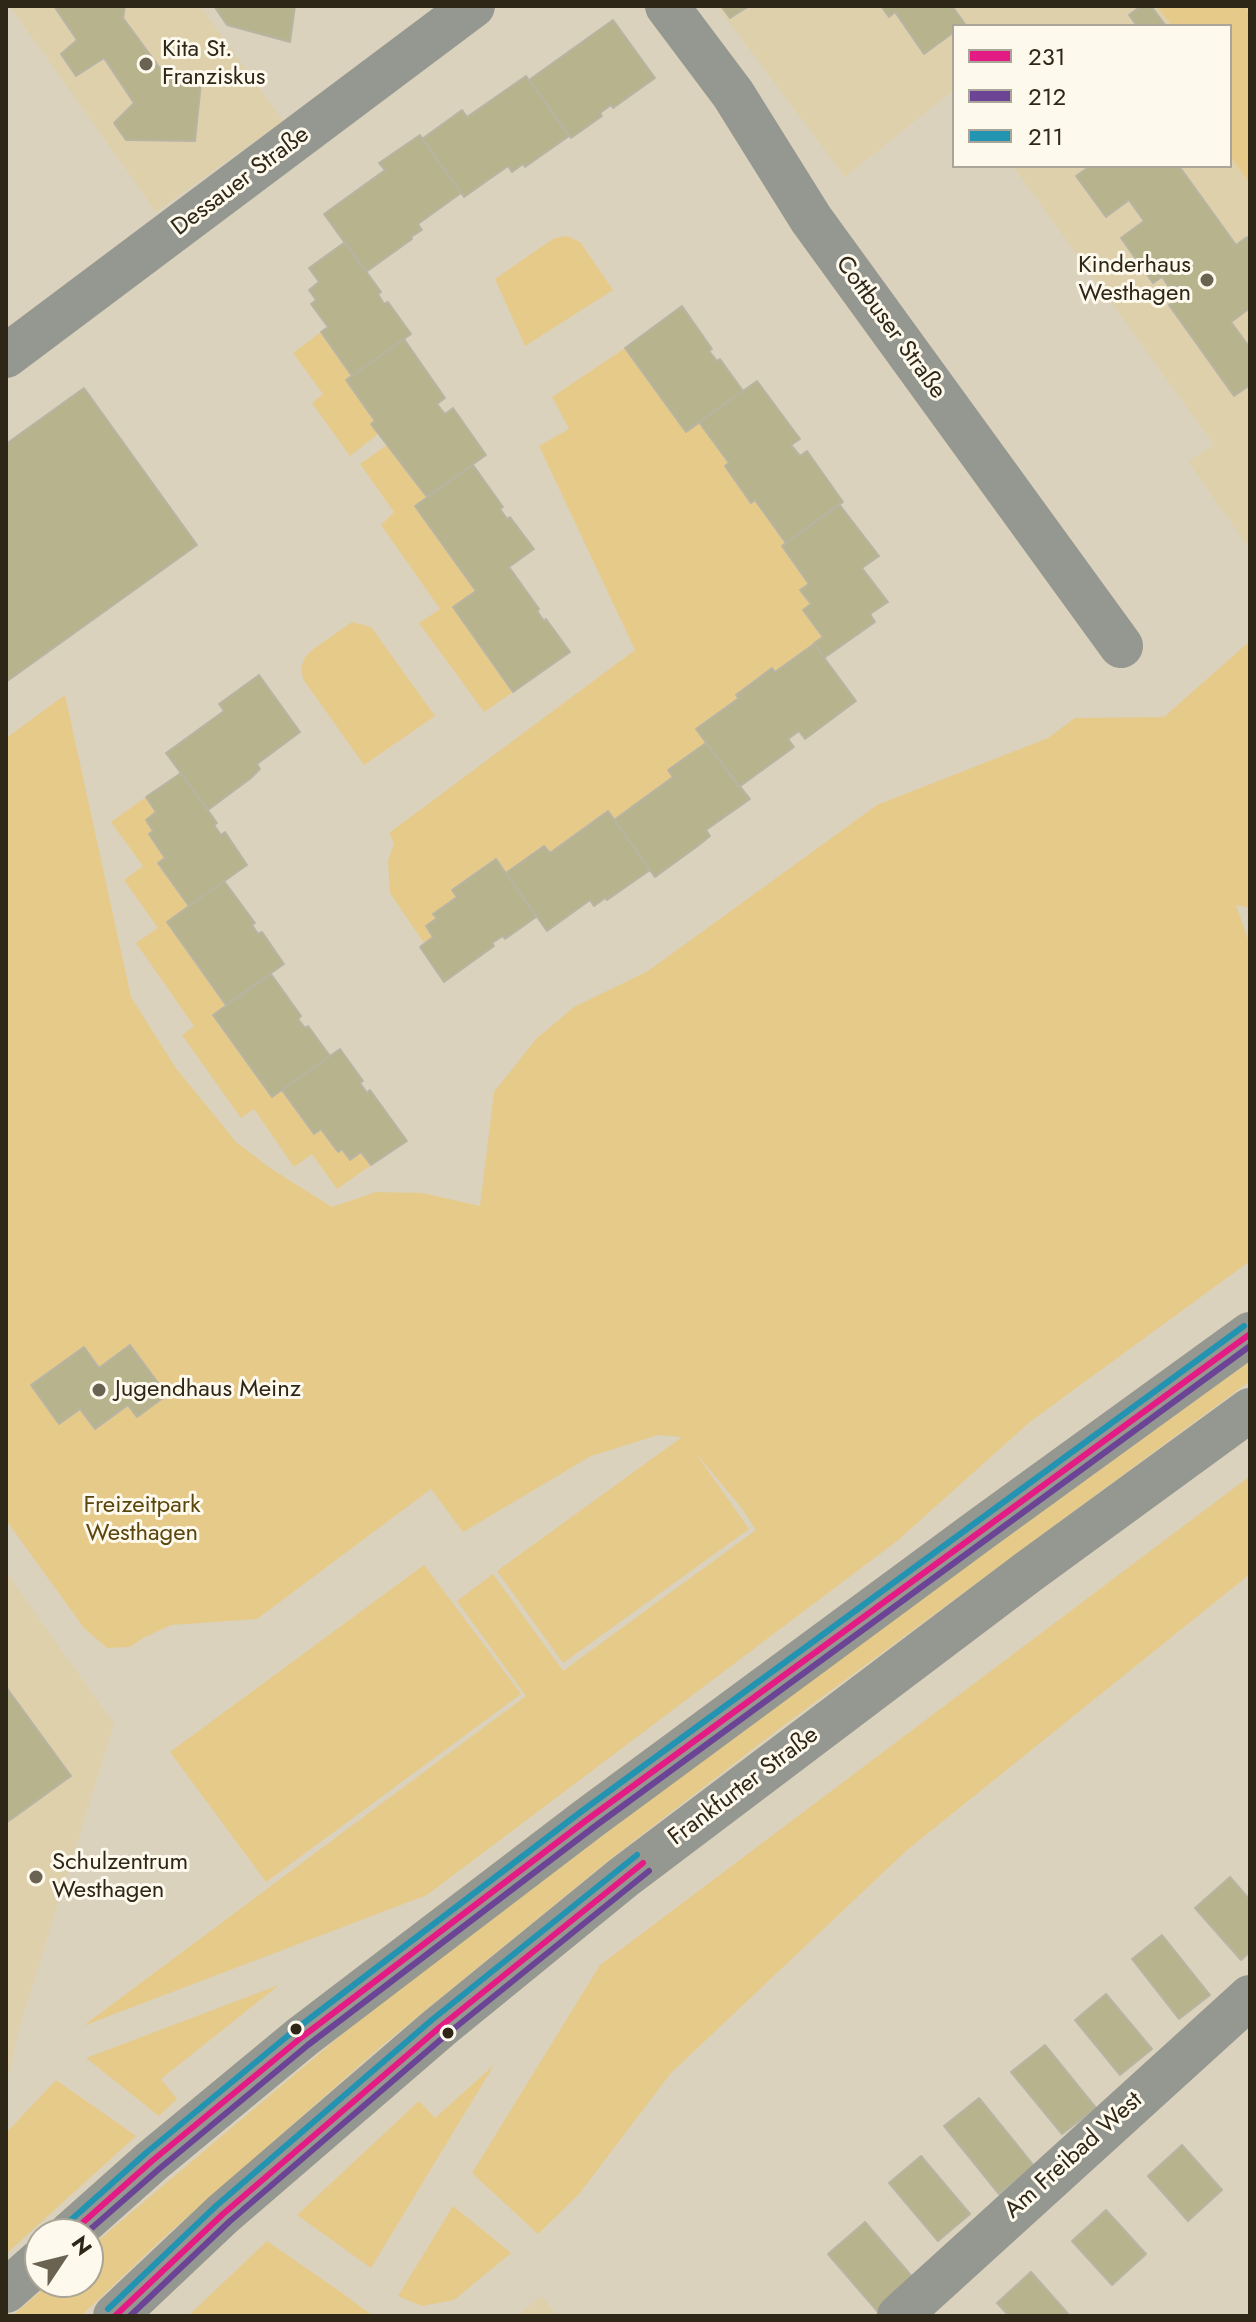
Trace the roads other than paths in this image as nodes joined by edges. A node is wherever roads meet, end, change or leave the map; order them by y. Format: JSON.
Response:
{"nodes":[{"id":1,"x":667,"y":6,"type":"edge"},
{"id":2,"x":452,"y":13,"type":"edge"},
{"id":3,"x":6,"y":356,"type":"edge"},
{"id":4,"x":1121,"y":646,"type":"dead end"},
{"id":5,"x":1250,"y":1334,"type":"edge"},
{"id":6,"x":1250,"y":1410,"type":"edge"},
{"id":7,"x":1250,"y":1997,"type":"edge"},
{"id":8,"x":88,"y":2218,"type":"edge"},
{"id":9,"x":24,"y":2275,"type":"edge"},
{"id":10,"x":6,"y":2291,"type":"edge"},
{"id":11,"x":115,"y":2316,"type":"edge"},
{"id":12,"x":899,"y":2316,"type":"edge"}],
"edges":[{"from":1,"to":4,"type":"street","name":"Cottbuser Straße"},
{"from":2,"to":3,"type":"street","name":"Dessauer Straße"},
{"from":5,"to":8,"type":"street"},
{"from":6,"to":11,"type":"street","name":"Frankfurter Straße"},
{"from":7,"to":12,"type":"street","name":"Am Freibad West"},
{"from":9,"to":10,"type":"street"}]}
